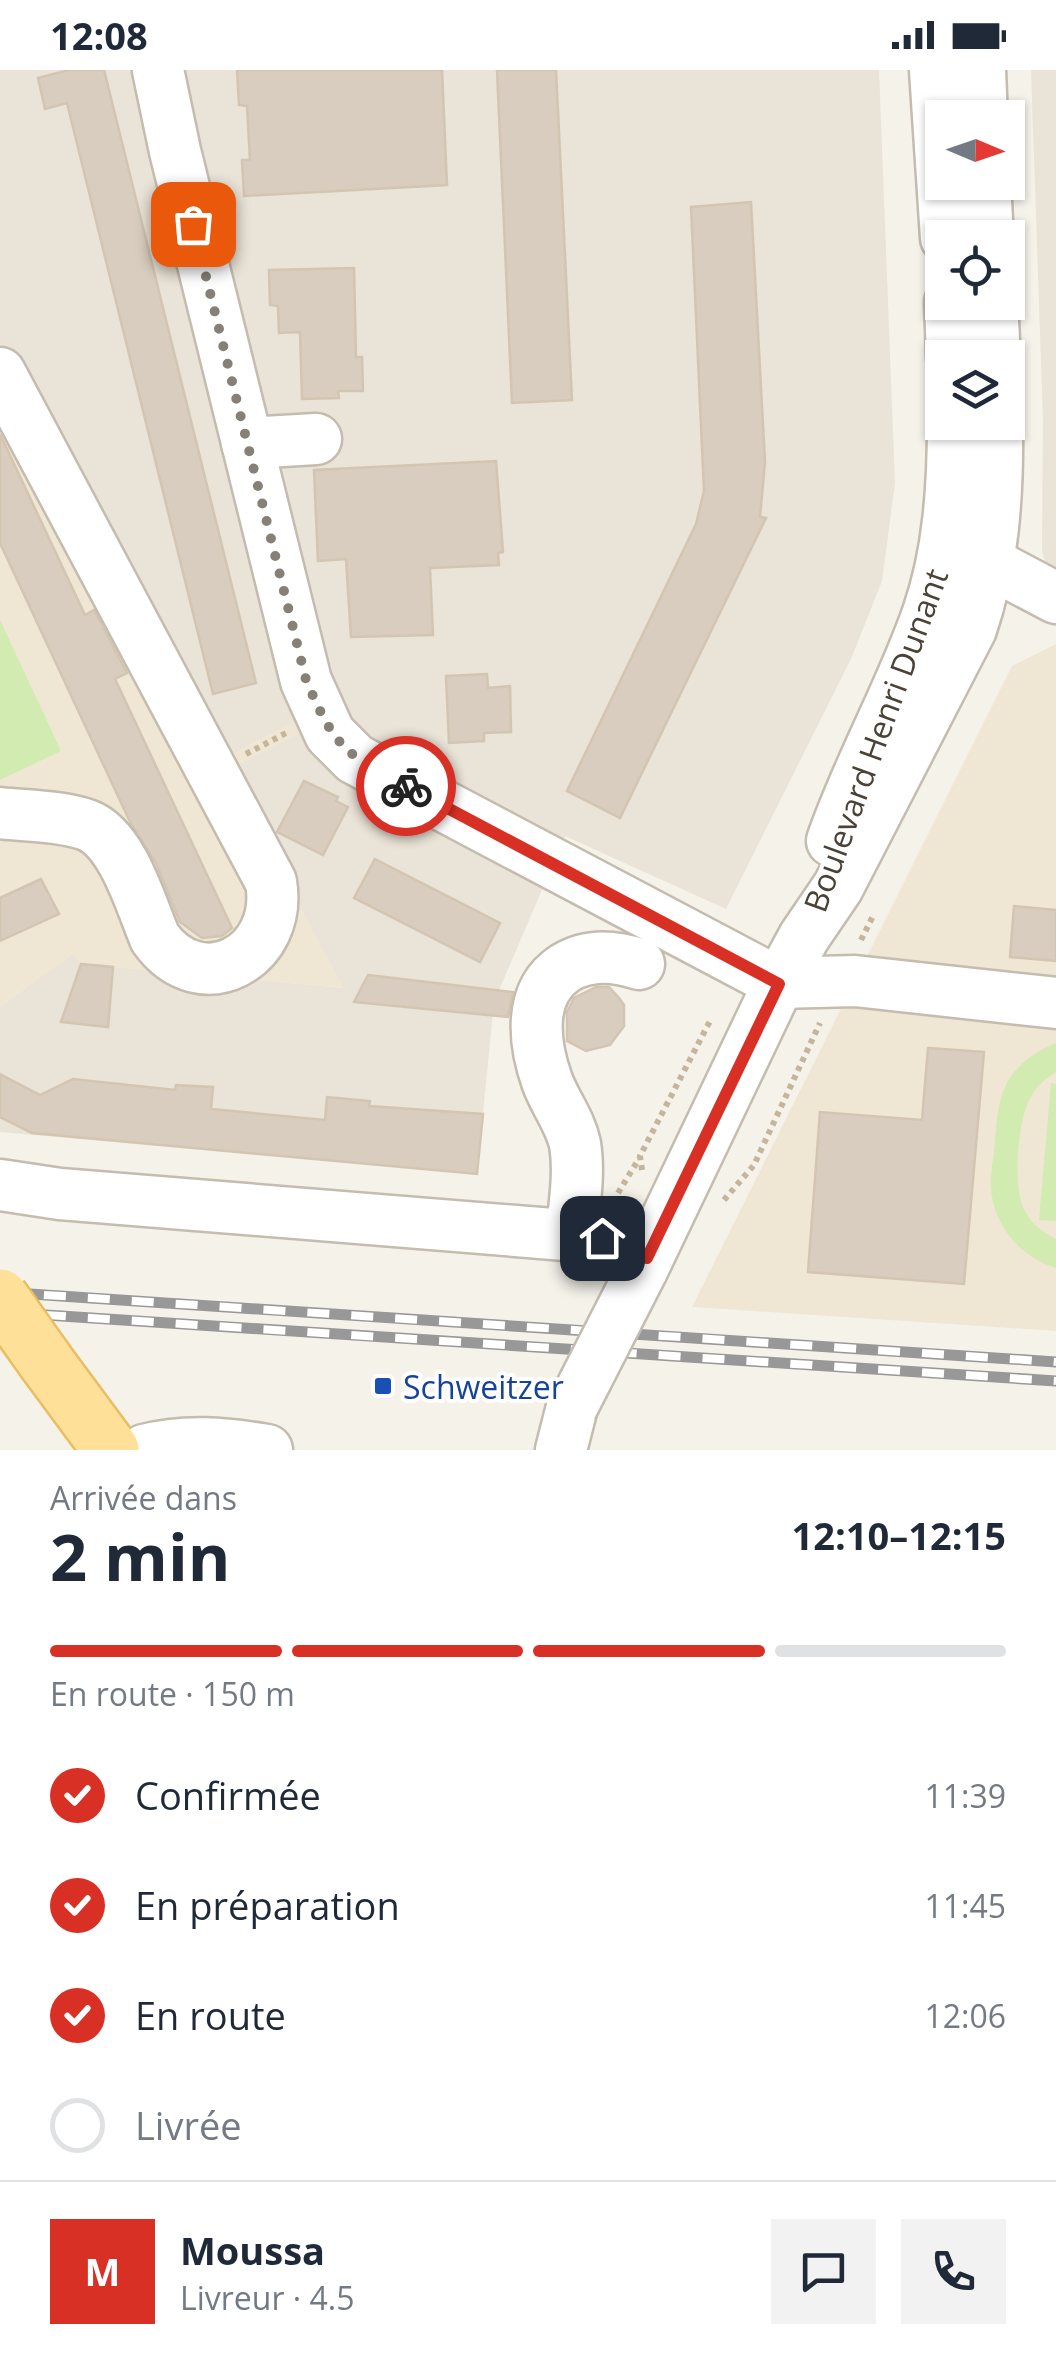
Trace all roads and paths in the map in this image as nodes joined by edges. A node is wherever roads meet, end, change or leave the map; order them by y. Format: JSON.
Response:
{"nodes":[{"id":1,"x":158,"y":70,"type":"edge"},
{"id":2,"x":935,"y":70,"type":"edge"},
{"id":3,"x":980,"y":70,"type":"edge"},
{"id":4,"x":981,"y":100,"type":"edge"},
{"id":5,"x":945,"y":220,"type":"edge"},
{"id":6,"x":0,"y":373,"type":"edge"},
{"id":7,"x":316,"y":439,"type":"dead end"},
{"id":8,"x":953,"y":440,"type":"edge"},
{"id":9,"x":996,"y":440,"type":"edge"},
{"id":10,"x":247,"y":443,"type":"junction"},
{"id":11,"x":966,"y":557,"type":"junction"},
{"id":12,"x":1056,"y":598,"type":"edge"},
{"id":13,"x":298,"y":727,"type":"dead end"},
{"id":14,"x":238,"y":759,"type":"dead end"},
{"id":15,"x":0,"y":813,"type":"edge"},
{"id":16,"x":639,"y":964,"type":"dead end"},
{"id":17,"x":779,"y":984,"type":"junction"},
{"id":18,"x":1056,"y":1002,"type":"edge"},
{"id":19,"x":0,"y":1185,"type":"edge"},
{"id":20,"x":572,"y":1237,"type":"junction"},
{"id":21,"x":645,"y":1264,"type":"junction"},
{"id":22,"x":0,"y":1297,"type":"edge"},
{"id":23,"x":567,"y":1428,"type":"edge"},
{"id":24,"x":111,"y":1450,"type":"edge"},
{"id":25,"x":144,"y":1450,"type":"edge"},
{"id":26,"x":268,"y":1450,"type":"edge"}],
"edges":[{"from":1,"to":10,"type":"street"},
{"from":2,"to":5,"type":"street"},
{"from":3,"to":4,"type":"street"},
{"from":6,"to":15,"type":"street"},
{"from":7,"to":10,"type":"street"},
{"from":8,"to":11,"type":"street","name":"Boulevard Henri Dunant"},
{"from":9,"to":11,"type":"street","name":"Boulevard Henri Dunant"},
{"from":10,"to":17,"type":"street"},
{"from":11,"to":12,"type":"street"},
{"from":11,"to":17,"type":"street","name":"Boulevard Henri Dunant"},
{"from":13,"to":14,"type":"path"},
{"from":16,"to":20,"type":"street"},
{"from":17,"to":18,"type":"street"},
{"from":17,"to":21,"type":"street","name":"Boulevard Henri Dunant"},
{"from":19,"to":20,"type":"street"},
{"from":20,"to":21,"type":"street"},
{"from":21,"to":23,"type":"street","name":"Boulevard Henri Dunant","bridge":true},
{"from":22,"to":24,"type":"main road","bridge":true},
{"from":25,"to":26,"type":"street"}]}
